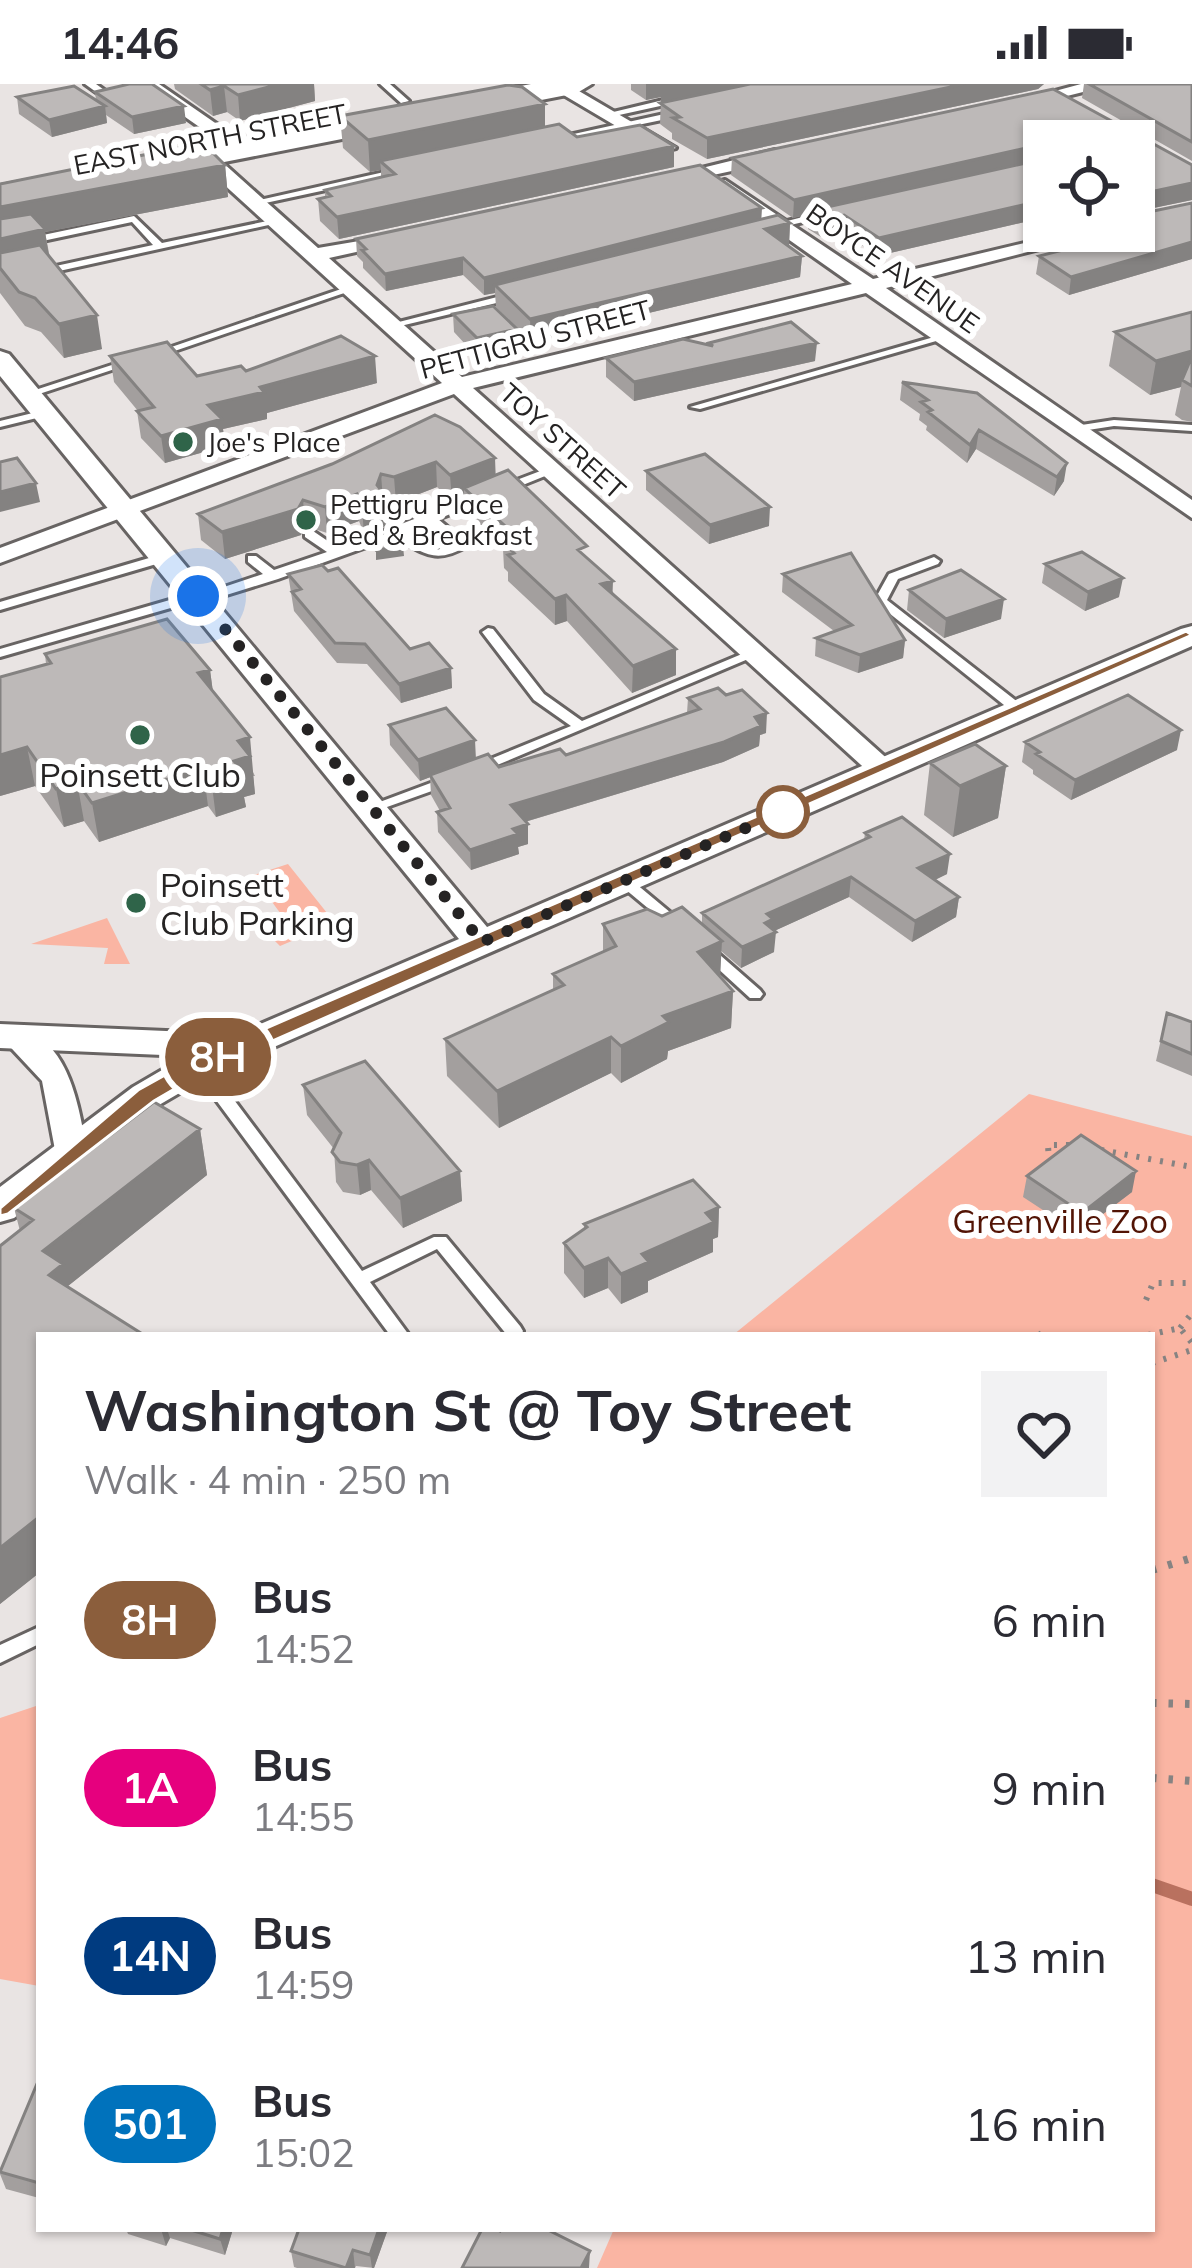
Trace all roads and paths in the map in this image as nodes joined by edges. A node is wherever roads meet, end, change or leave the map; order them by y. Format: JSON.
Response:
{"nodes":[{"id":1,"x":90,"y":84,"type":"edge"},
{"id":2,"x":147,"y":84,"type":"edge"},
{"id":3,"x":490,"y":84,"type":"edge"},
{"id":4,"x":1035,"y":84,"type":"edge"},
{"id":5,"x":1106,"y":84,"type":"edge"},
{"id":6,"x":565,"y":85,"type":"edge"},
{"id":7,"x":396,"y":90,"type":"edge"},
{"id":8,"x":106,"y":95,"type":"edge"},
{"id":9,"x":1055,"y":95,"type":"junction"},
{"id":10,"x":691,"y":97,"type":"edge"},
{"id":11,"x":988,"y":110,"type":"edge"},
{"id":12,"x":692,"y":111,"type":"edge"},
{"id":13,"x":1088,"y":114,"type":"edge"},
{"id":14,"x":619,"y":119,"type":"junction"},
{"id":15,"x":543,"y":142,"type":"edge"},
{"id":16,"x":215,"y":146,"type":"junction"},
{"id":17,"x":789,"y":153,"type":"edge"},
{"id":18,"x":416,"y":168,"type":"edge"},
{"id":19,"x":704,"y":171,"type":"junction"},
{"id":20,"x":0,"y":180,"type":"edge"},
{"id":21,"x":656,"y":181,"type":"edge"},
{"id":22,"x":0,"y":196,"type":"edge"},
{"id":23,"x":256,"y":202,"type":"junction"},
{"id":24,"x":847,"y":210,"type":"edge"},
{"id":25,"x":278,"y":222,"type":"junction"},
{"id":26,"x":781,"y":224,"type":"junction"},
{"id":27,"x":427,"y":231,"type":"edge"},
{"id":28,"x":746,"y":234,"type":"edge"},
{"id":29,"x":0,"y":247,"type":"edge"},
{"id":30,"x":160,"y":247,"type":"junction"},
{"id":31,"x":1023,"y":249,"type":"edge"},
{"id":32,"x":313,"y":255,"type":"junction"},
{"id":33,"x":0,"y":281,"type":"edge"},
{"id":34,"x":871,"y":286,"type":"junction"},
{"id":35,"x":351,"y":289,"type":"junction"},
{"id":36,"x":527,"y":292,"type":"edge"},
{"id":37,"x":392,"y":326,"type":"junction"},
{"id":38,"x":945,"y":337,"type":"junction"},
{"id":39,"x":0,"y":359,"type":"edge"},
{"id":40,"x":457,"y":385,"type":"junction"},
{"id":41,"x":37,"y":403,"type":"junction"},
{"id":42,"x":696,"y":407,"type":"dead end"},
{"id":43,"x":0,"y":424,"type":"edge"},
{"id":44,"x":1192,"y":428,"type":"edge"},
{"id":45,"x":1075,"y":429,"type":"junction"},
{"id":46,"x":551,"y":470,"type":"junction"},
{"id":47,"x":127,"y":509,"type":"junction"},
{"id":48,"x":1192,"y":511,"type":"edge"},
{"id":49,"x":428,"y":518,"type":"junction"},
{"id":50,"x":394,"y":532,"type":"junction"},
{"id":51,"x":309,"y":534,"type":"dead end"},
{"id":52,"x":337,"y":553,"type":"junction"},
{"id":53,"x":0,"y":556,"type":"edge"},
{"id":54,"x":166,"y":556,"type":"junction"},
{"id":55,"x":253,"y":560,"type":"dead end"},
{"id":56,"x":934,"y":561,"type":"dead end"},
{"id":57,"x":274,"y":576,"type":"junction"},
{"id":58,"x":199,"y":598,"type":"junction"},
{"id":59,"x":0,"y":606,"type":"edge"},
{"id":60,"x":488,"y":632,"type":"dead end"},
{"id":61,"x":1192,"y":635,"type":"edge"},
{"id":62,"x":0,"y":652,"type":"edge"},
{"id":63,"x":754,"y":654,"type":"junction"},
{"id":64,"x":1019,"y":710,"type":"junction"},
{"id":65,"x":577,"y":724,"type":"junction"},
{"id":66,"x":882,"y":769,"type":"junction"},
{"id":67,"x":368,"y":809,"type":"junction"},
{"id":68,"x":624,"y":881,"type":"junction"},
{"id":69,"x":482,"y":942,"type":"junction"},
{"id":70,"x":755,"y":994,"type":"dead end"},
{"id":71,"x":8,"y":1036,"type":"edge"},
{"id":72,"x":241,"y":1046,"type":"junction"},
{"id":73,"x":200,"y":1065,"type":"junction"},
{"id":74,"x":71,"y":1150,"type":"junction"},
{"id":75,"x":1192,"y":1167,"type":"edge"},
{"id":76,"x":1050,"y":1176,"type":"edge"},
{"id":77,"x":0,"y":1208,"type":"edge"},
{"id":78,"x":362,"y":1278,"type":"junction"},
{"id":79,"x":1192,"y":1283,"type":"edge"},
{"id":80,"x":1146,"y":1300,"type":"dead end"},
{"id":81,"x":1192,"y":1313,"type":"edge"},
{"id":82,"x":1180,"y":1328,"type":"junction"},
{"id":83,"x":1048,"y":1329,"type":"dead end"},
{"id":84,"x":514,"y":1331,"type":"dead end"},
{"id":85,"x":398,"y":1332,"type":"edge"},
{"id":86,"x":1044,"y":1332,"type":"edge"},
{"id":87,"x":1155,"y":1333,"type":"edge"},
{"id":88,"x":1192,"y":1346,"type":"edge"},
{"id":89,"x":1155,"y":1363,"type":"edge"},
{"id":90,"x":1192,"y":1558,"type":"edge"},
{"id":91,"x":1155,"y":1569,"type":"edge"},
{"id":92,"x":36,"y":1637,"type":"edge"},
{"id":93,"x":0,"y":1655,"type":"edge"},
{"id":94,"x":1155,"y":1702,"type":"edge"},
{"id":95,"x":1192,"y":1704,"type":"edge"},
{"id":96,"x":1155,"y":1778,"type":"edge"},
{"id":97,"x":1192,"y":1781,"type":"edge"}],
"edges":[{"from":1,"to":8,"type":"lane"},
{"from":2,"to":16,"type":"street","name":"TOY STREET"},
{"from":3,"to":7,"type":"highway","name":"EAST NORTH STREET"},
{"from":4,"to":9,"type":"street"},
{"from":5,"to":9,"type":"street"},
{"from":6,"to":14,"type":"street","name":"BOYCE AVENUE"},
{"from":6,"to":16,"type":"highway","name":"EAST NORTH STREET"},
{"from":7,"to":16,"type":"highway","name":"EAST NORTH STREET"},
{"from":9,"to":11,"type":"street"},
{"from":9,"to":13,"type":"street"},
{"from":10,"to":14,"type":"lane"},
{"from":12,"to":14,"type":"lane"},
{"from":14,"to":15,"type":"lane"},
{"from":14,"to":19,"type":"street","name":"BOYCE AVENUE"},
{"from":16,"to":20,"type":"highway","name":"EAST NORTH STREET"},
{"from":16,"to":22,"type":"highway","name":"EAST NORTH STREET"},
{"from":16,"to":23,"type":"street","name":"TOY STREET"},
{"from":17,"to":19,"type":"street"},
{"from":18,"to":23,"type":"lane"},
{"from":19,"to":21,"type":"street"},
{"from":19,"to":26,"type":"street","name":"BOYCE AVENUE"},
{"from":23,"to":25,"type":"street","name":"TOY STREET"},
{"from":24,"to":26,"type":"lane"},
{"from":25,"to":30,"type":"lane"},
{"from":25,"to":32,"type":"street","name":"TOY STREET"},
{"from":26,"to":28,"type":"lane"},
{"from":26,"to":34,"type":"street","name":"BOYCE AVENUE"},
{"from":27,"to":32,"type":"street"},
{"from":29,"to":30,"type":"lane"},
{"from":30,"to":33,"type":"lane"},
{"from":31,"to":34,"type":"street","name":"PETTIGRU STREET"},
{"from":32,"to":35,"type":"street","name":"TOY STREET"},
{"from":34,"to":38,"type":"street","name":"BOYCE AVENUE"},
{"from":34,"to":40,"type":"street","name":"PETTIGRU STREET"},
{"from":35,"to":37,"type":"street","name":"TOY STREET"},
{"from":35,"to":41,"type":"lane"},
{"from":36,"to":37,"type":"lane"},
{"from":37,"to":40,"type":"street","name":"TOY STREET"},
{"from":38,"to":42,"type":"lane"},
{"from":38,"to":45,"type":"street","name":"BOYCE AVENUE"},
{"from":39,"to":41,"type":"street"},
{"from":40,"to":46,"type":"street","name":"TOY STREET"},
{"from":40,"to":47,"type":"street","name":"PETTIGRU STREET"},
{"from":41,"to":43,"type":"lane"},
{"from":41,"to":47,"type":"street"},
{"from":44,"to":45,"type":"lane"},
{"from":45,"to":48,"type":"street","name":"BOYCE AVENUE"},
{"from":46,"to":49,"type":"lane"},
{"from":46,"to":63,"type":"street","name":"TOY STREET"},
{"from":47,"to":53,"type":"street","name":"PETTIGRU STREET"},
{"from":47,"to":54,"type":"street"},
{"from":49,"to":50,"type":"lane"},
{"from":49,"to":50,"type":"lane"},
{"from":50,"to":52,"type":"lane"},
{"from":51,"to":52,"type":"lane"},
{"from":52,"to":57,"type":"lane"},
{"from":54,"to":58,"type":"street"},
{"from":54,"to":59,"type":"lane"},
{"from":55,"to":57,"type":"lane"},
{"from":56,"to":64,"type":"lane"},
{"from":57,"to":58,"type":"lane"},
{"from":58,"to":62,"type":"lane"},
{"from":58,"to":67,"type":"street"},
{"from":60,"to":65,"type":"lane"},
{"from":61,"to":64,"type":"street"},
{"from":63,"to":65,"type":"lane"},
{"from":63,"to":66,"type":"street","name":"TOY STREET"},
{"from":64,"to":66,"type":"street"},
{"from":65,"to":67,"type":"lane"},
{"from":66,"to":68,"type":"street"},
{"from":67,"to":69,"type":"street"},
{"from":68,"to":69,"type":"street"},
{"from":68,"to":70,"type":"lane"},
{"from":69,"to":72,"type":"street"},
{"from":71,"to":72,"type":"street"},
{"from":71,"to":74,"type":"street"},
{"from":72,"to":73,"type":"street"},
{"from":73,"to":74,"type":"street"},
{"from":73,"to":78,"type":"lane"},
{"from":74,"to":77,"type":"street"},
{"from":75,"to":76,"type":"path"},
{"from":78,"to":84,"type":"lane"},
{"from":78,"to":85,"type":"lane"},
{"from":79,"to":80,"type":"path"},
{"from":81,"to":82,"type":"path"},
{"from":82,"to":87,"type":"path"},
{"from":82,"to":88,"type":"path"},
{"from":83,"to":86,"type":"path"},
{"from":88,"to":89,"type":"path"},
{"from":90,"to":91,"type":"path"},
{"from":92,"to":93,"type":"lane"},
{"from":94,"to":95,"type":"path"},
{"from":96,"to":97,"type":"path"}]}
